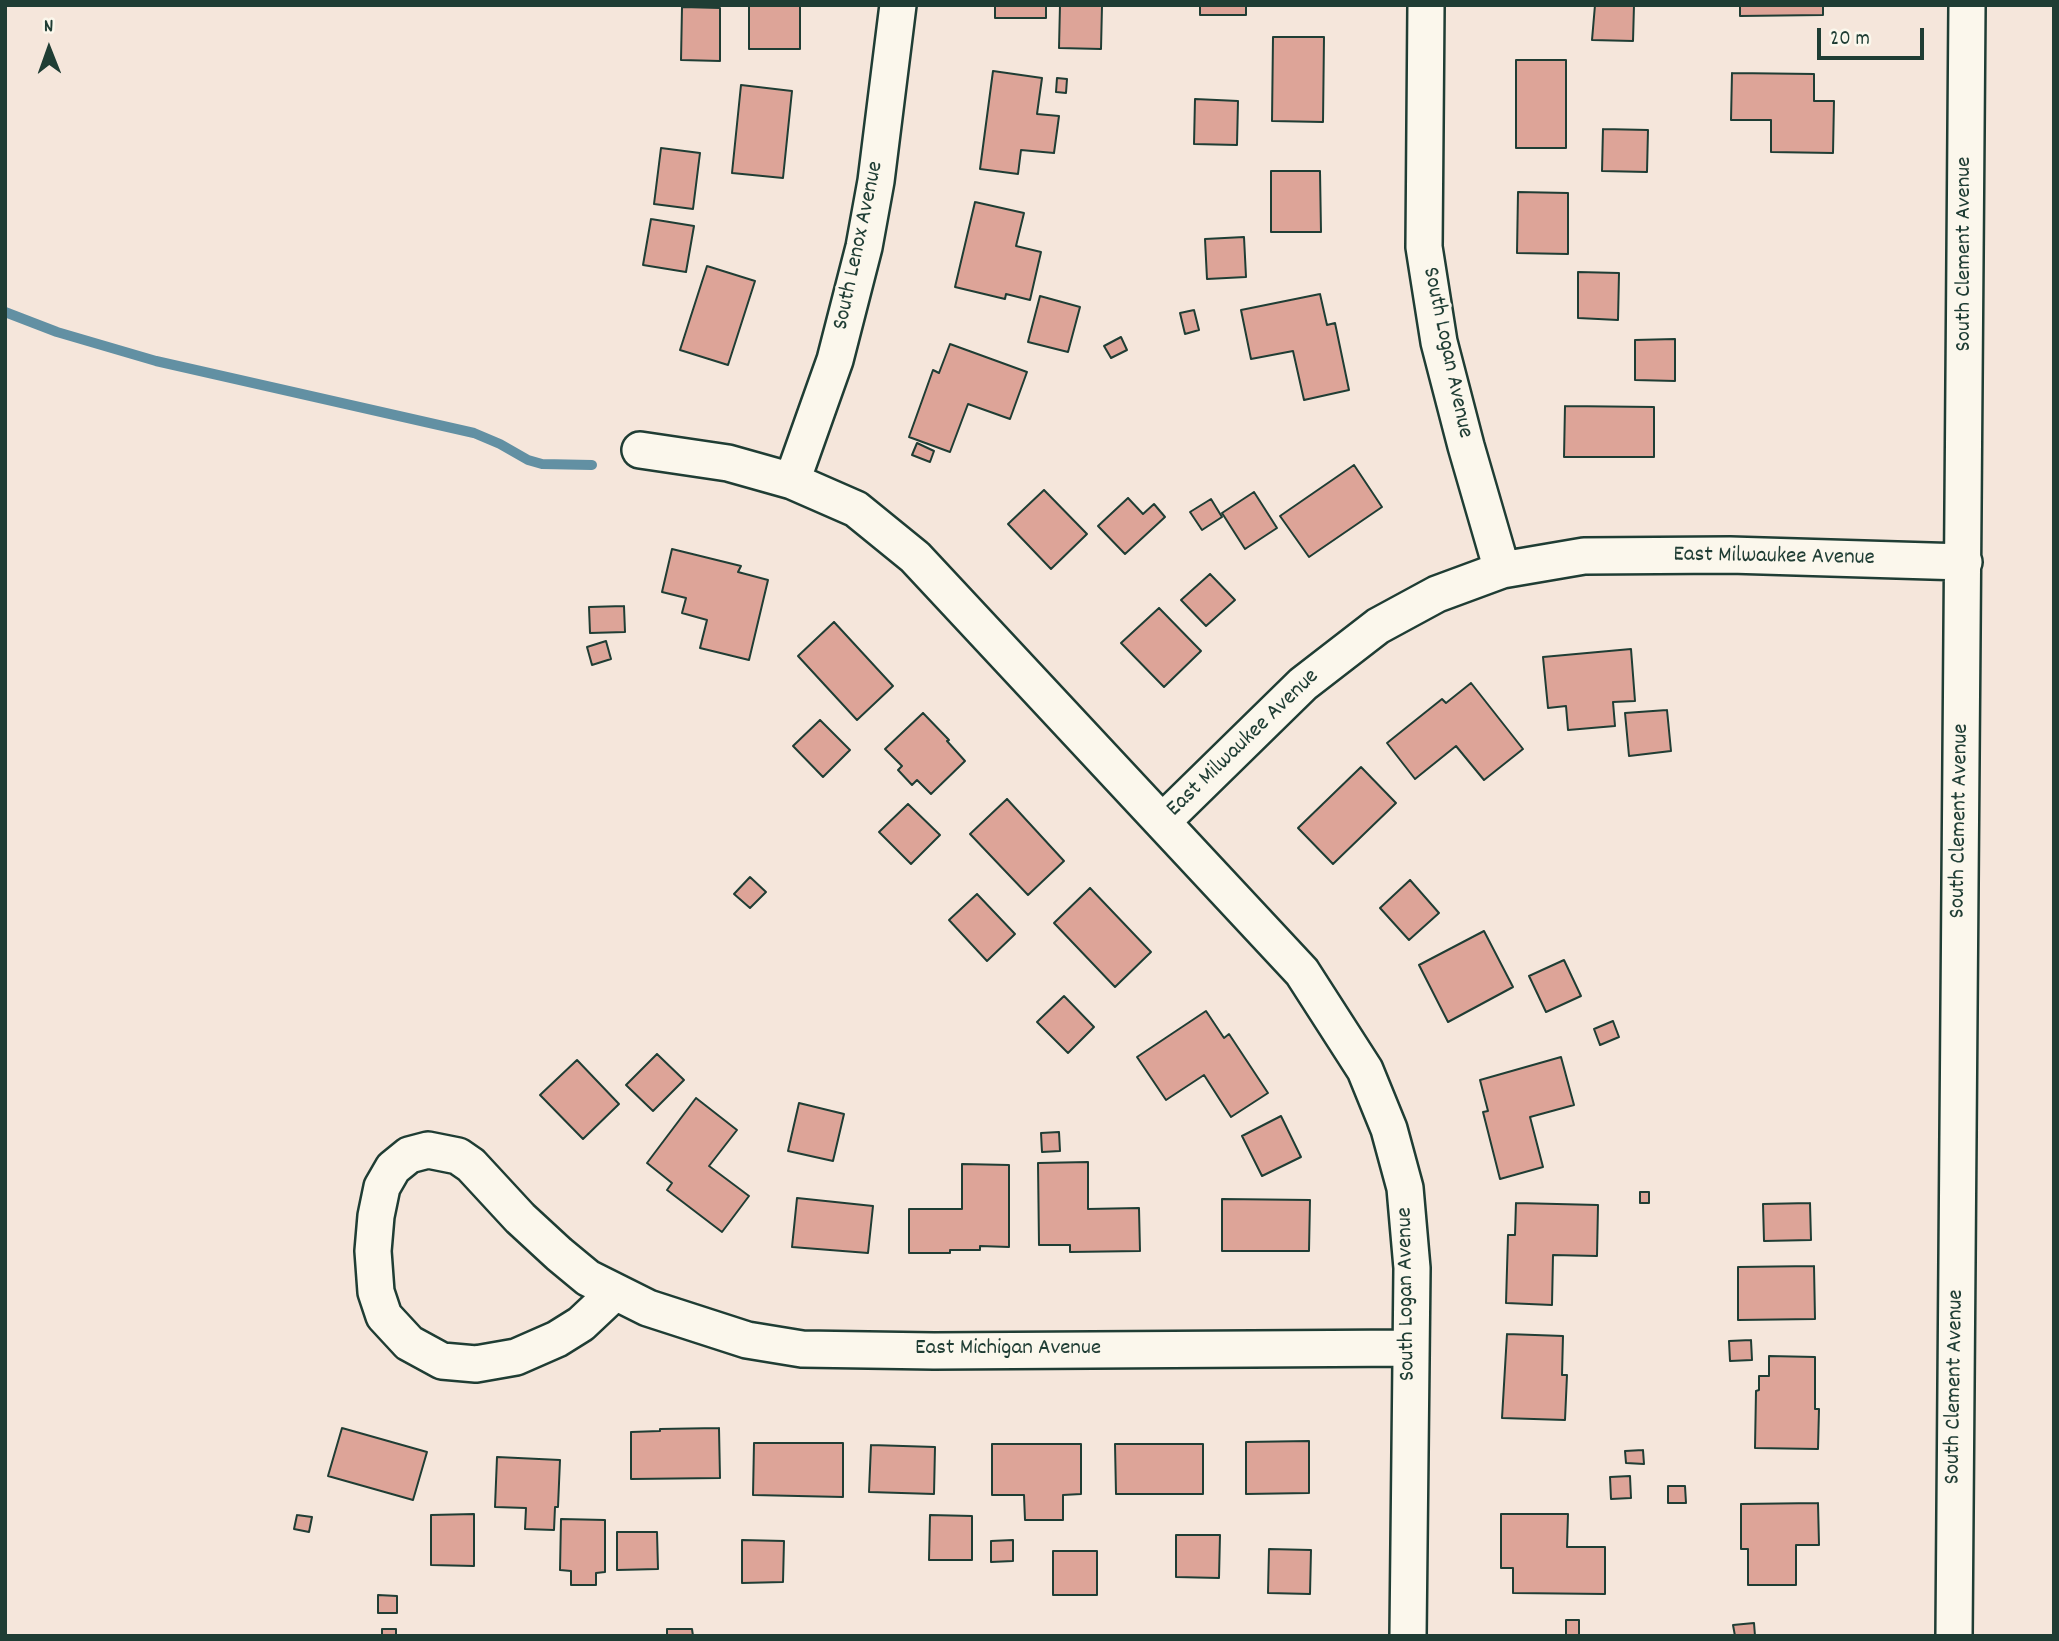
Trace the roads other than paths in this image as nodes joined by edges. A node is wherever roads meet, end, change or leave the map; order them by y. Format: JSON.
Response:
{"nodes":[{"id":1,"x":898,"y":5,"type":"edge"},
{"id":2,"x":1426,"y":5,"type":"edge"},
{"id":3,"x":1967,"y":5,"type":"edge"},
{"id":4,"x":640,"y":450,"type":"dead end"},
{"id":5,"x":792,"y":481,"type":"junction"},
{"id":6,"x":1964,"y":562,"type":"junction"},
{"id":7,"x":1502,"y":570,"type":"junction"},
{"id":8,"x":1162,"y":822,"type":"junction"},
{"id":9,"x":615,"y":1292,"type":"junction"},
{"id":10,"x":1411,"y":1348,"type":"junction"},
{"id":11,"x":1408,"y":1636,"type":"edge"},
{"id":12,"x":1954,"y":1636,"type":"edge"}],
"edges":[{"from":1,"to":5,"type":"street","name":"South Lenox Avenue"},
{"from":2,"to":7,"type":"street","name":"South Logan Avenue"},
{"from":3,"to":6,"type":"street","name":"South Clement Avenue"},
{"from":4,"to":5,"type":"street","name":"East Milwaukee Avenue"},
{"from":5,"to":8,"type":"street","name":"East Milwaukee Avenue"},
{"from":6,"to":7,"type":"street","name":"East Milwaukee Avenue"},
{"from":6,"to":12,"type":"street","name":"South Clement Avenue"},
{"from":7,"to":8,"type":"street","name":"East Milwaukee Avenue"},
{"from":8,"to":10,"type":"street","name":"South Logan Avenue"},
{"from":9,"to":9,"type":"street","name":"East Michigan Avenue"},
{"from":9,"to":10,"type":"street","name":"East Michigan Avenue"},
{"from":10,"to":11,"type":"street","name":"South Logan Avenue"}]}
